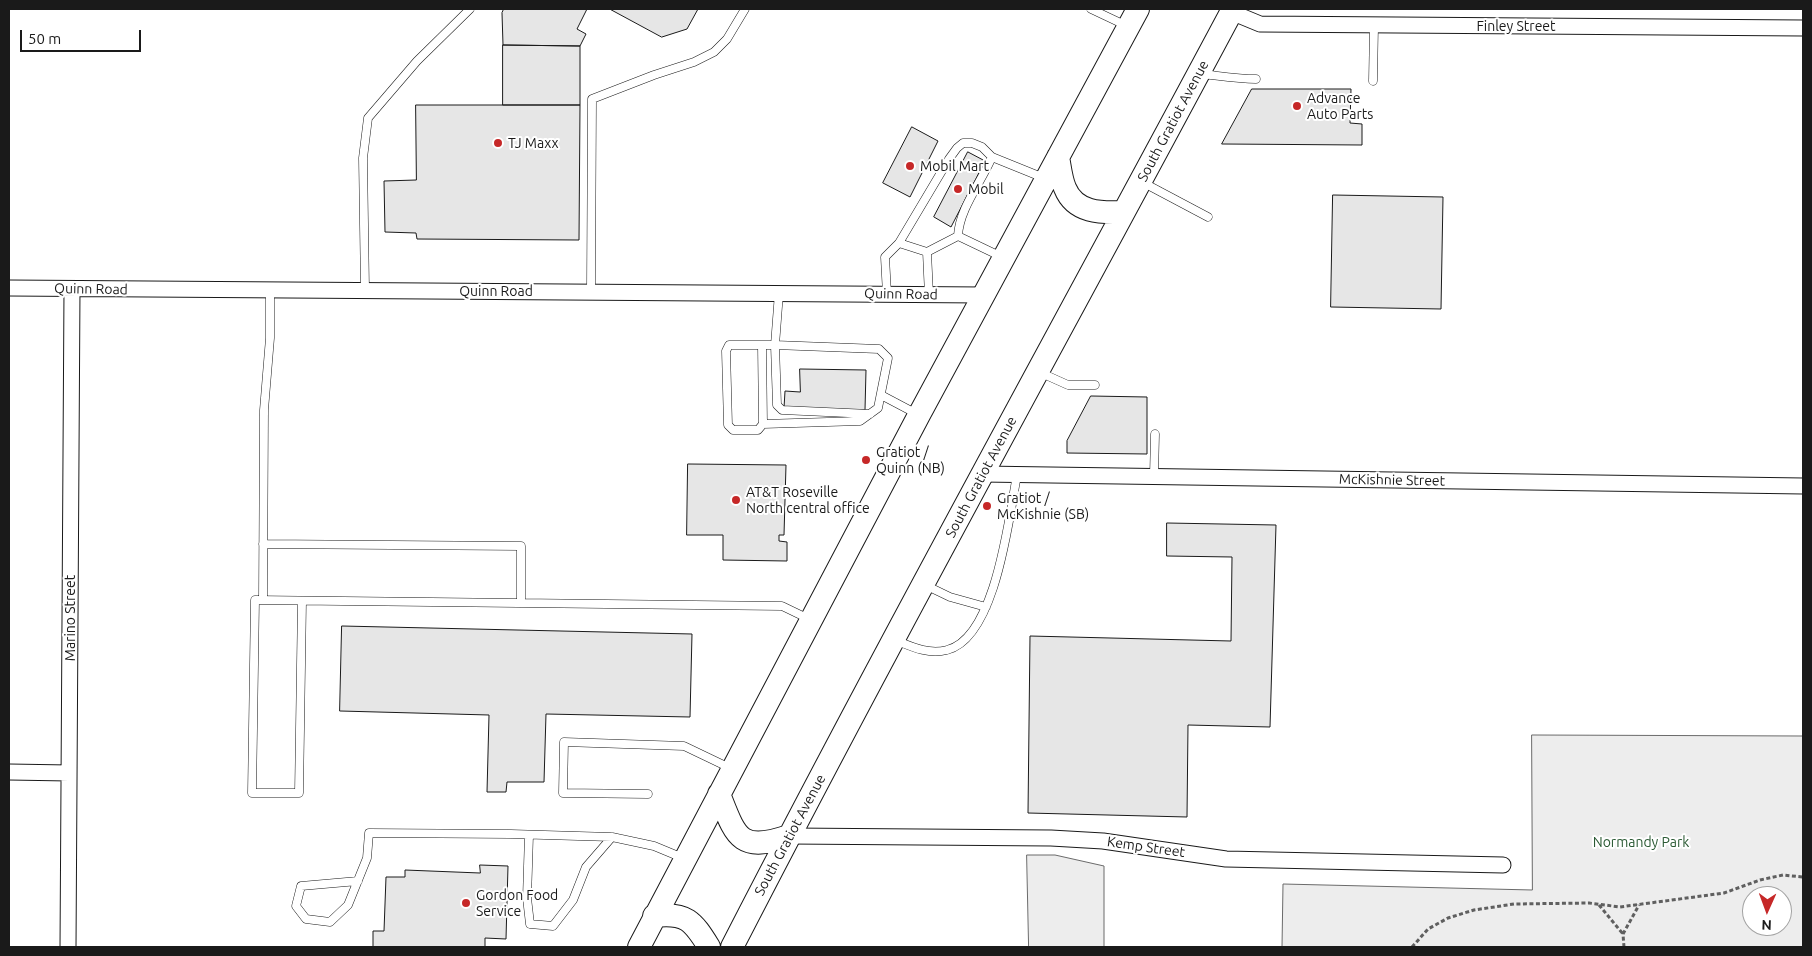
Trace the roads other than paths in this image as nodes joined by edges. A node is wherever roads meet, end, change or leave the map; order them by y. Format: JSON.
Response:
{"nodes":[{"id":1,"x":470,"y":9,"type":"edge"},
{"id":2,"x":744,"y":9,"type":"edge"},
{"id":3,"x":1091,"y":9,"type":"edge"},
{"id":4,"x":1232,"y":10,"type":"edge"},
{"id":5,"x":1133,"y":18,"type":"edge"},
{"id":6,"x":1374,"y":26,"type":"junction"},
{"id":7,"x":1803,"y":28,"type":"edge"},
{"id":8,"x":1198,"y":74,"type":"junction"},
{"id":9,"x":1256,"y":79,"type":"dead end"},
{"id":10,"x":1373,"y":81,"type":"dead end"},
{"id":11,"x":992,"y":157,"type":"junction"},
{"id":12,"x":1058,"y":157,"type":"junction"},
{"id":13,"x":1046,"y":179,"type":"junction"},
{"id":14,"x":1140,"y":181,"type":"junction"},
{"id":15,"x":1123,"y":212,"type":"junction"},
{"id":16,"x":1208,"y":217,"type":"dead end"},
{"id":17,"x":958,"y":236,"type":"junction"},
{"id":18,"x":899,"y":243,"type":"junction"},
{"id":19,"x":926,"y":252,"type":"junction"},
{"id":20,"x":1004,"y":257,"type":"junction"},
{"id":21,"x":9,"y":288,"type":"edge"},
{"id":22,"x":72,"y":289,"type":"junction"},
{"id":23,"x":270,"y":290,"type":"junction"},
{"id":24,"x":365,"y":290,"type":"junction"},
{"id":25,"x":591,"y":291,"type":"junction"},
{"id":26,"x":779,"y":293,"type":"junction"},
{"id":27,"x":887,"y":294,"type":"junction"},
{"id":28,"x":930,"y":294,"type":"junction"},
{"id":29,"x":983,"y":295,"type":"junction"},
{"id":30,"x":762,"y":345,"type":"junction"},
{"id":31,"x":775,"y":345,"type":"junction"},
{"id":32,"x":1038,"y":371,"type":"junction"},
{"id":33,"x":1095,"y":385,"type":"dead end"},
{"id":34,"x":881,"y":395,"type":"junction"},
{"id":35,"x":870,"y":414,"type":"junction"},
{"id":36,"x":920,"y":415,"type":"junction"},
{"id":37,"x":763,"y":424,"type":"junction"},
{"id":38,"x":1155,"y":434,"type":"dead end"},
{"id":39,"x":982,"y":474,"type":"junction"},
{"id":40,"x":1017,"y":475,"type":"junction"},
{"id":41,"x":1154,"y":476,"type":"junction"},
{"id":42,"x":1803,"y":486,"type":"edge"},
{"id":43,"x":263,"y":544,"type":"junction"},
{"id":44,"x":923,"y":584,"type":"junction"},
{"id":45,"x":263,"y":600,"type":"junction"},
{"id":46,"x":302,"y":601,"type":"junction"},
{"id":47,"x":521,"y":603,"type":"junction"},
{"id":48,"x":986,"y":607,"type":"junction"},
{"id":49,"x":811,"y":620,"type":"junction"},
{"id":50,"x":894,"y":640,"type":"junction"},
{"id":51,"x":732,"y":769,"type":"junction"},
{"id":52,"x":9,"y":772,"type":"edge"},
{"id":53,"x":69,"y":773,"type":"junction"},
{"id":54,"x":648,"y":794,"type":"dead end"},
{"id":55,"x":719,"y":794,"type":"junction"},
{"id":56,"x":529,"y":834,"type":"junction"},
{"id":57,"x":789,"y":836,"type":"junction"},
{"id":58,"x":612,"y":837,"type":"junction"},
{"id":59,"x":685,"y":858,"type":"junction"},
{"id":60,"x":1503,"y":865,"type":"dead end"},
{"id":61,"x":358,"y":881,"type":"junction"},
{"id":62,"x":654,"y":916,"type":"junction"},
{"id":63,"x":68,"y":947,"type":"edge"},
{"id":64,"x":639,"y":947,"type":"edge"},
{"id":65,"x":709,"y":947,"type":"edge"},
{"id":66,"x":732,"y":947,"type":"edge"}],
"edges":[{"from":1,"to":24,"type":"lane"},
{"from":2,"to":25,"type":"lane"},
{"from":3,"to":5,"type":"lane"},
{"from":4,"to":6,"type":"street","name":"Finley Street"},
{"from":4,"to":8,"type":"main road","name":"South Gratiot Avenue"},
{"from":5,"to":12,"type":"main road"},
{"from":6,"to":7,"type":"street","name":"Finley Street"},
{"from":6,"to":10,"type":"lane"},
{"from":8,"to":9,"type":"lane"},
{"from":8,"to":14,"type":"main road","name":"South Gratiot Avenue"},
{"from":11,"to":13,"type":"lane"},
{"from":11,"to":17,"type":"lane"},
{"from":11,"to":18,"type":"lane"},
{"from":12,"to":13,"type":"main road"},
{"from":12,"to":15,"type":"main road"},
{"from":13,"to":20,"type":"main road"},
{"from":14,"to":15,"type":"main road","name":"South Gratiot Avenue"},
{"from":14,"to":16,"type":"lane"},
{"from":15,"to":32,"type":"main road","name":"South Gratiot Avenue"},
{"from":17,"to":19,"type":"lane"},
{"from":17,"to":20,"type":"lane"},
{"from":18,"to":19,"type":"lane"},
{"from":18,"to":27,"type":"lane"},
{"from":19,"to":28,"type":"lane"},
{"from":20,"to":29,"type":"main road"},
{"from":21,"to":22,"type":"street","name":"Quinn Road"},
{"from":22,"to":23,"type":"street","name":"Quinn Road"},
{"from":22,"to":53,"type":"street","name":"Marino Street"},
{"from":23,"to":24,"type":"street","name":"Quinn Road"},
{"from":23,"to":43,"type":"lane"},
{"from":24,"to":25,"type":"street","name":"Quinn Road"},
{"from":25,"to":26,"type":"street","name":"Quinn Road"},
{"from":26,"to":27,"type":"street","name":"Quinn Road"},
{"from":26,"to":31,"type":"lane"},
{"from":27,"to":28,"type":"street","name":"Quinn Road"},
{"from":28,"to":29,"type":"street","name":"Quinn Road"},
{"from":29,"to":36,"type":"main road"},
{"from":30,"to":31,"type":"lane"},
{"from":30,"to":37,"type":"lane"},
{"from":30,"to":37,"type":"lane"},
{"from":31,"to":34,"type":"lane"},
{"from":31,"to":35,"type":"lane"},
{"from":32,"to":33,"type":"lane"},
{"from":32,"to":39,"type":"main road","name":"South Gratiot Avenue"},
{"from":34,"to":35,"type":"lane"},
{"from":34,"to":36,"type":"lane"},
{"from":35,"to":37,"type":"lane"},
{"from":36,"to":49,"type":"main road"},
{"from":38,"to":41,"type":"lane"},
{"from":39,"to":40,"type":"street","name":"McKishnie Street"},
{"from":39,"to":44,"type":"main road","name":"South Gratiot Avenue"},
{"from":40,"to":41,"type":"street","name":"McKishnie Street"},
{"from":40,"to":48,"type":"lane"},
{"from":41,"to":42,"type":"street","name":"McKishnie Street"},
{"from":43,"to":45,"type":"lane"},
{"from":43,"to":47,"type":"lane"},
{"from":44,"to":48,"type":"lane"},
{"from":44,"to":50,"type":"main road","name":"South Gratiot Avenue"},
{"from":45,"to":46,"type":"lane"},
{"from":45,"to":46,"type":"lane"},
{"from":46,"to":47,"type":"lane"},
{"from":47,"to":49,"type":"lane"},
{"from":48,"to":50,"type":"lane"},
{"from":49,"to":51,"type":"main road"},
{"from":50,"to":57,"type":"main road","name":"South Gratiot Avenue"},
{"from":51,"to":54,"type":"lane"},
{"from":51,"to":55,"type":"main road"},
{"from":52,"to":53,"type":"street"},
{"from":53,"to":63,"type":"street","name":"Marino Street"},
{"from":55,"to":57,"type":"main road"},
{"from":55,"to":59,"type":"main road"},
{"from":56,"to":58,"type":"lane"},
{"from":56,"to":58,"type":"lane"},
{"from":56,"to":61,"type":"lane"},
{"from":57,"to":60,"type":"street","name":"Kemp Street"},
{"from":57,"to":66,"type":"main road","name":"South Gratiot Avenue"},
{"from":58,"to":59,"type":"lane"},
{"from":59,"to":62,"type":"main road"},
{"from":61,"to":61,"type":"lane"},
{"from":62,"to":64,"type":"main road"},
{"from":62,"to":65,"type":"main road"}]}
